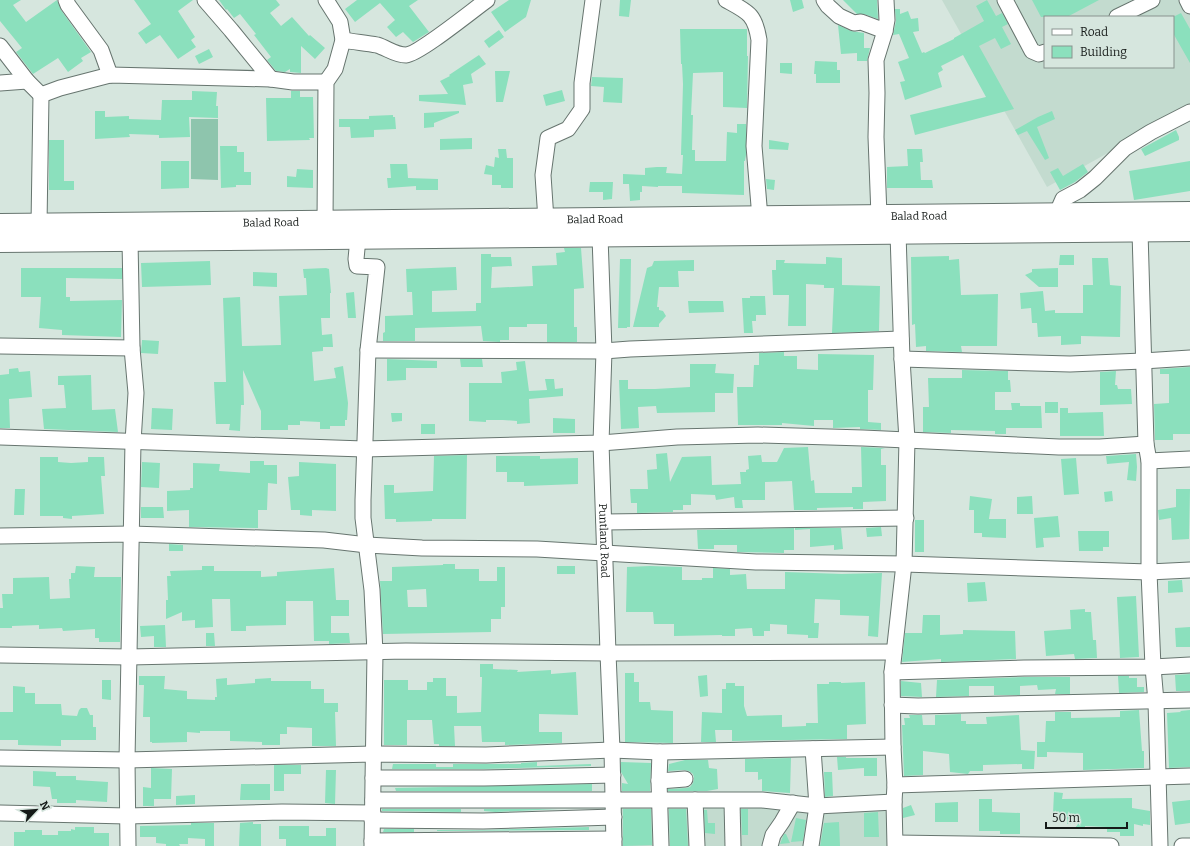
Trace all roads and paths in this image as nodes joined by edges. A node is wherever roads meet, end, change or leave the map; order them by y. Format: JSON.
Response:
{"nodes":[{"id":1,"x":66,"y":0,"type":"edge"},
{"id":2,"x":205,"y":0,"type":"edge"},
{"id":3,"x":487,"y":0,"type":"edge"},
{"id":4,"x":593,"y":0,"type":"edge"},
{"id":5,"x":726,"y":0,"type":"edge"},
{"id":6,"x":824,"y":0,"type":"edge"},
{"id":7,"x":886,"y":0,"type":"edge"},
{"id":8,"x":1005,"y":0,"type":"edge"},
{"id":9,"x":1152,"y":0,"type":"edge"},
{"id":10,"x":1187,"y":0,"type":"edge"},
{"id":11,"x":333,"y":2,"type":"edge"},
{"id":12,"x":1190,"y":6,"type":"edge"},
{"id":13,"x":1119,"y":16,"type":"edge"},
{"id":14,"x":885,"y":31,"type":"junction"},
{"id":15,"x":343,"y":40,"type":"junction"},
{"id":16,"x":0,"y":46,"type":"edge"},
{"id":17,"x":1044,"y":52,"type":"edge"},
{"id":18,"x":110,"y":75,"type":"junction"},
{"id":19,"x":271,"y":79,"type":"junction"},
{"id":20,"x":27,"y":82,"type":"junction"},
{"id":21,"x":326,"y":82,"type":"junction"},
{"id":22,"x":0,"y":84,"type":"edge"},
{"id":23,"x":41,"y":95,"type":"junction"},
{"id":24,"x":1190,"y":112,"type":"edge"},
{"id":25,"x":1190,"y":214,"type":"edge"},
{"id":26,"x":1056,"y":215,"type":"junction"},
{"id":27,"x":879,"y":216,"type":"junction"},
{"id":28,"x":760,"y":218,"type":"junction"},
{"id":29,"x":546,"y":220,"type":"junction"},
{"id":30,"x":325,"y":222,"type":"junction"},
{"id":31,"x":0,"y":225,"type":"edge"},
{"id":32,"x":39,"y":225,"type":"junction"},
{"id":33,"x":1190,"y":230,"type":"edge"},
{"id":34,"x":1140,"y":231,"type":"junction"},
{"id":35,"x":898,"y":233,"type":"junction"},
{"id":36,"x":600,"y":236,"type":"junction"},
{"id":37,"x":358,"y":238,"type":"junction"},
{"id":38,"x":130,"y":240,"type":"junction"},
{"id":39,"x":0,"y":241,"type":"edge"},
{"id":40,"x":901,"y":340,"type":"junction"},
{"id":41,"x":0,"y":346,"type":"edge"},
{"id":42,"x":132,"y":348,"type":"junction"},
{"id":43,"x":368,"y":350,"type":"junction"},
{"id":44,"x":604,"y":351,"type":"junction"},
{"id":45,"x":1190,"y":358,"type":"edge"},
{"id":46,"x":902,"y":359,"type":"junction"},
{"id":47,"x":1143,"y":361,"type":"junction"},
{"id":48,"x":0,"y":438,"type":"edge"},
{"id":49,"x":908,"y":440,"type":"junction"},
{"id":50,"x":133,"y":442,"type":"junction"},
{"id":51,"x":601,"y":443,"type":"junction"},
{"id":52,"x":1146,"y":444,"type":"junction"},
{"id":53,"x":364,"y":449,"type":"junction"},
{"id":54,"x":1190,"y":459,"type":"edge"},
{"id":55,"x":1149,"y":461,"type":"junction"},
{"id":56,"x":906,"y":518,"type":"junction"},
{"id":57,"x":604,"y":522,"type":"junction"},
{"id":58,"x":131,"y":534,"type":"junction"},
{"id":59,"x":0,"y":536,"type":"edge"},
{"id":60,"x":367,"y":545,"type":"junction"},
{"id":61,"x":604,"y":554,"type":"junction"},
{"id":62,"x":904,"y":564,"type":"junction"},
{"id":63,"x":1190,"y":570,"type":"edge"},
{"id":64,"x":1150,"y":572,"type":"junction"},
{"id":65,"x":375,"y":652,"type":"junction"},
{"id":66,"x":894,"y":652,"type":"junction"},
{"id":67,"x":608,"y":653,"type":"junction"},
{"id":68,"x":0,"y":655,"type":"edge"},
{"id":69,"x":129,"y":657,"type":"junction"},
{"id":70,"x":1190,"y":664,"type":"edge"},
{"id":71,"x":1153,"y":667,"type":"junction"},
{"id":72,"x":892,"y":672,"type":"junction"},
{"id":73,"x":1190,"y":700,"type":"edge"},
{"id":74,"x":1156,"y":702,"type":"junction"},
{"id":75,"x":892,"y":705,"type":"junction"},
{"id":76,"x":893,"y":747,"type":"junction"},
{"id":77,"x":813,"y":749,"type":"junction"},
{"id":78,"x":612,"y":750,"type":"junction"},
{"id":79,"x":660,"y":752,"type":"junction"},
{"id":80,"x":373,"y":754,"type":"junction"},
{"id":81,"x":486,"y":755,"type":"junction"},
{"id":82,"x":0,"y":758,"type":"edge"},
{"id":83,"x":127,"y":760,"type":"junction"},
{"id":84,"x":613,"y":775,"type":"junction"},
{"id":85,"x":1158,"y":776,"type":"junction"},
{"id":86,"x":1190,"y":776,"type":"edge"},
{"id":87,"x":373,"y":778,"type":"junction"},
{"id":88,"x":484,"y":778,"type":"junction"},
{"id":89,"x":686,"y":779,"type":"dead end"},
{"id":90,"x":660,"y":781,"type":"junction"},
{"id":91,"x":895,"y":785,"type":"junction"},
{"id":92,"x":484,"y":800,"type":"junction"},
{"id":93,"x":614,"y":800,"type":"junction"},
{"id":94,"x":660,"y":800,"type":"junction"},
{"id":95,"x":695,"y":800,"type":"junction"},
{"id":96,"x":732,"y":801,"type":"junction"},
{"id":97,"x":894,"y":802,"type":"junction"},
{"id":98,"x":793,"y":803,"type":"junction"},
{"id":99,"x":817,"y":806,"type":"junction"},
{"id":100,"x":373,"y":811,"type":"junction"},
{"id":101,"x":0,"y":813,"type":"edge"},
{"id":102,"x":127,"y":816,"type":"junction"},
{"id":103,"x":614,"y":817,"type":"junction"},
{"id":104,"x":483,"y":821,"type":"junction"},
{"id":105,"x":614,"y":842,"type":"edge"},
{"id":106,"x":372,"y":843,"type":"edge"},
{"id":107,"x":484,"y":843,"type":"edge"},
{"id":108,"x":895,"y":844,"type":"edge"},
{"id":109,"x":128,"y":846,"type":"edge"},
{"id":110,"x":661,"y":846,"type":"edge"},
{"id":111,"x":697,"y":846,"type":"edge"},
{"id":112,"x":732,"y":846,"type":"edge"},
{"id":113,"x":770,"y":846,"type":"edge"},
{"id":114,"x":811,"y":846,"type":"edge"},
{"id":115,"x":1111,"y":846,"type":"edge"},
{"id":116,"x":1160,"y":846,"type":"edge"},
{"id":117,"x":1182,"y":846,"type":"edge"},
{"id":118,"x":1190,"y":846,"type":"edge"}],
"edges":[{"from":1,"to":18,"type":"street"},
{"from":2,"to":19,"type":"street"},
{"from":3,"to":15,"type":"street"},
{"from":4,"to":29,"type":"street"},
{"from":5,"to":28,"type":"street"},
{"from":6,"to":14,"type":"street"},
{"from":7,"to":14,"type":"street"},
{"from":8,"to":17,"type":"street"},
{"from":9,"to":13,"type":"street"},
{"from":10,"to":12,"type":"street"},
{"from":11,"to":15,"type":"street"},
{"from":14,"to":27,"type":"street"},
{"from":15,"to":21,"type":"street"},
{"from":16,"to":20,"type":"street"},
{"from":18,"to":19,"type":"street"},
{"from":18,"to":23,"type":"street"},
{"from":19,"to":21,"type":"street"},
{"from":20,"to":22,"type":"street"},
{"from":20,"to":23,"type":"street"},
{"from":21,"to":30,"type":"street"},
{"from":23,"to":32,"type":"street"},
{"from":24,"to":26,"type":"street"},
{"from":25,"to":26,"type":"highway","name":"Balad Road"},
{"from":26,"to":27,"type":"highway","name":"Balad Road"},
{"from":27,"to":28,"type":"highway","name":"Balad Road"},
{"from":28,"to":29,"type":"highway","name":"Balad Road"},
{"from":29,"to":30,"type":"highway","name":"Balad Road"},
{"from":30,"to":32,"type":"highway","name":"Balad Road"},
{"from":31,"to":32,"type":"highway","name":"Balad Road"},
{"from":33,"to":34,"type":"highway","name":"Balad Road"},
{"from":34,"to":35,"type":"highway","name":"Balad Road"},
{"from":34,"to":47,"type":"street"},
{"from":35,"to":36,"type":"highway","name":"Balad Road"},
{"from":35,"to":40,"type":"street"},
{"from":36,"to":37,"type":"highway","name":"Balad Road"},
{"from":36,"to":44,"type":"street","name":"Puntland Road"},
{"from":37,"to":38,"type":"highway","name":"Balad Road"},
{"from":37,"to":43,"type":"street"},
{"from":38,"to":39,"type":"highway","name":"Balad Road"},
{"from":38,"to":42,"type":"street"},
{"from":40,"to":44,"type":"street"},
{"from":40,"to":46,"type":"street"},
{"from":41,"to":42,"type":"street"},
{"from":42,"to":50,"type":"street"},
{"from":43,"to":44,"type":"street"},
{"from":43,"to":53,"type":"street"},
{"from":44,"to":51,"type":"street","name":"Puntland Road"},
{"from":45,"to":47,"type":"street"},
{"from":46,"to":47,"type":"street"},
{"from":46,"to":49,"type":"street"},
{"from":47,"to":52,"type":"street"},
{"from":48,"to":50,"type":"street"},
{"from":49,"to":51,"type":"street"},
{"from":49,"to":52,"type":"street"},
{"from":49,"to":56,"type":"street"},
{"from":50,"to":53,"type":"street"},
{"from":50,"to":58,"type":"street"},
{"from":51,"to":53,"type":"street"},
{"from":51,"to":57,"type":"street","name":"Puntland Road"},
{"from":52,"to":55,"type":"street"},
{"from":53,"to":60,"type":"street"},
{"from":54,"to":55,"type":"street"},
{"from":55,"to":64,"type":"street"},
{"from":56,"to":57,"type":"street"},
{"from":56,"to":62,"type":"street"},
{"from":57,"to":61,"type":"street","name":"Puntland Road"},
{"from":58,"to":59,"type":"street"},
{"from":58,"to":60,"type":"street"},
{"from":58,"to":69,"type":"street"},
{"from":60,"to":61,"type":"street"},
{"from":60,"to":65,"type":"street"},
{"from":61,"to":62,"type":"street"},
{"from":61,"to":67,"type":"street","name":"Puntland Road"},
{"from":62,"to":64,"type":"street"},
{"from":62,"to":66,"type":"street"},
{"from":63,"to":64,"type":"street"},
{"from":64,"to":71,"type":"street"},
{"from":65,"to":67,"type":"street"},
{"from":65,"to":69,"type":"street"},
{"from":65,"to":80,"type":"street"},
{"from":66,"to":67,"type":"street"},
{"from":66,"to":72,"type":"street"},
{"from":67,"to":78,"type":"street","name":"Puntland Road"},
{"from":68,"to":69,"type":"street"},
{"from":69,"to":83,"type":"street"},
{"from":70,"to":71,"type":"street"},
{"from":71,"to":72,"type":"street"},
{"from":71,"to":74,"type":"street"},
{"from":72,"to":75,"type":"street"},
{"from":73,"to":74,"type":"street"},
{"from":74,"to":75,"type":"street"},
{"from":74,"to":85,"type":"street"},
{"from":75,"to":76,"type":"street"},
{"from":76,"to":77,"type":"street"},
{"from":76,"to":91,"type":"street"},
{"from":77,"to":79,"type":"street"},
{"from":77,"to":99,"type":"street"},
{"from":78,"to":79,"type":"street"},
{"from":78,"to":81,"type":"street"},
{"from":78,"to":84,"type":"street","name":"Puntland Road"},
{"from":79,"to":90,"type":"street"},
{"from":80,"to":81,"type":"street"},
{"from":80,"to":83,"type":"street"},
{"from":80,"to":87,"type":"street"},
{"from":81,"to":88,"type":"street"},
{"from":82,"to":83,"type":"street"},
{"from":83,"to":102,"type":"street"},
{"from":84,"to":88,"type":"street"},
{"from":84,"to":93,"type":"street","name":"Puntland Road"},
{"from":85,"to":86,"type":"street"},
{"from":85,"to":91,"type":"street"},
{"from":85,"to":116,"type":"street"},
{"from":87,"to":88,"type":"street"},
{"from":87,"to":100,"type":"street"},
{"from":88,"to":92,"type":"street"},
{"from":89,"to":90,"type":"street"},
{"from":90,"to":94,"type":"street"},
{"from":91,"to":97,"type":"street"},
{"from":92,"to":93,"type":"street"},
{"from":92,"to":100,"type":"street"},
{"from":92,"to":104,"type":"street"},
{"from":93,"to":94,"type":"street"},
{"from":93,"to":103,"type":"street","name":"Puntland Road"},
{"from":94,"to":95,"type":"street"},
{"from":94,"to":110,"type":"street"},
{"from":95,"to":96,"type":"street"},
{"from":95,"to":111,"type":"street"},
{"from":96,"to":98,"type":"street"},
{"from":96,"to":112,"type":"street"},
{"from":97,"to":99,"type":"street"},
{"from":97,"to":108,"type":"street"},
{"from":98,"to":99,"type":"street"},
{"from":98,"to":113,"type":"street"},
{"from":99,"to":114,"type":"street"},
{"from":100,"to":102,"type":"street"},
{"from":100,"to":104,"type":"street"},
{"from":100,"to":106,"type":"street"},
{"from":101,"to":102,"type":"street"},
{"from":102,"to":109,"type":"street"},
{"from":103,"to":104,"type":"street"},
{"from":103,"to":105,"type":"street","name":"Puntland Road"},
{"from":104,"to":107,"type":"street"},
{"from":105,"to":107,"type":"street"},
{"from":106,"to":107,"type":"street"},
{"from":108,"to":115,"type":"street"},
{"from":117,"to":118,"type":"street"}]}
